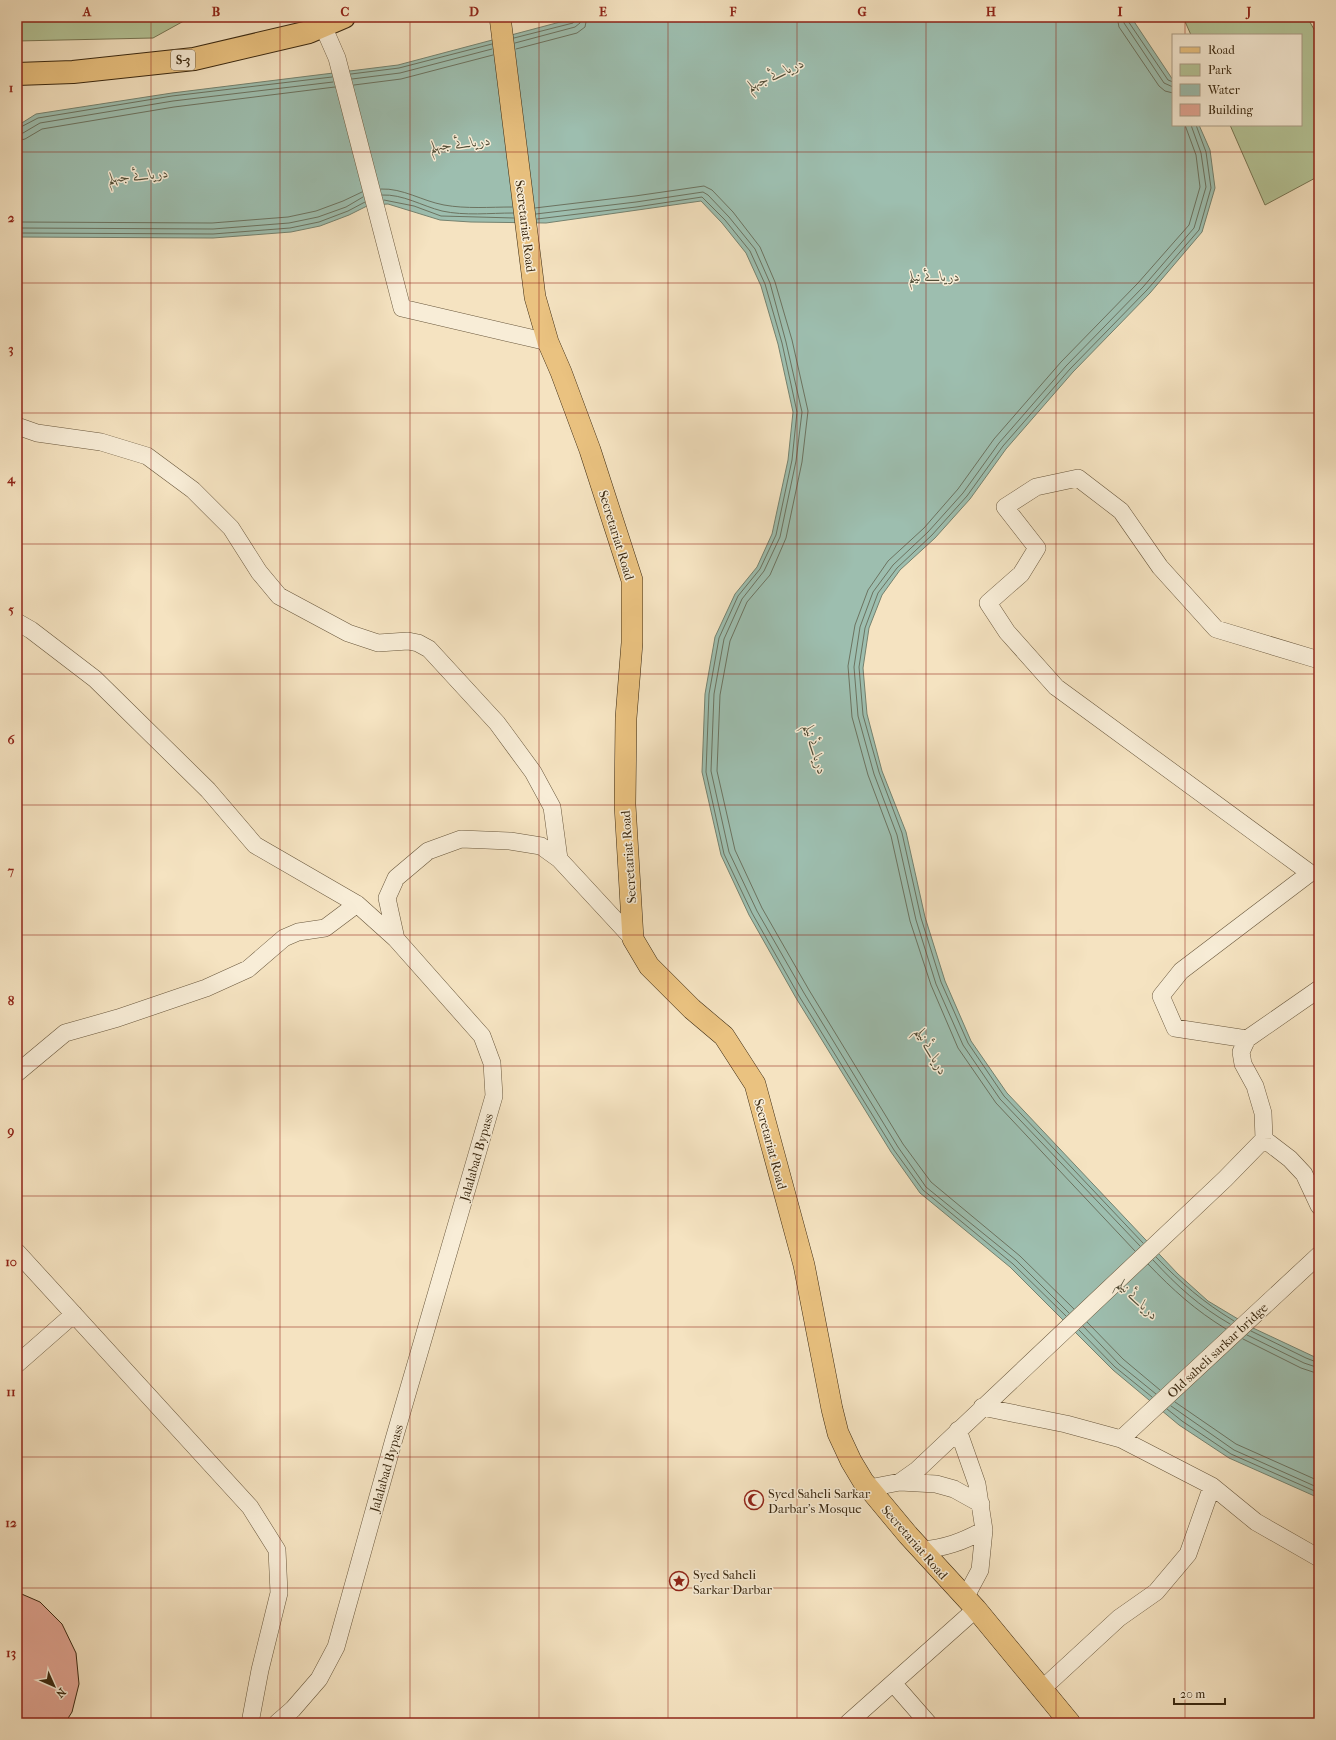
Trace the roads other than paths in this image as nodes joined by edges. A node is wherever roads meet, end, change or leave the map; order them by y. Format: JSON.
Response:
{"nodes":[{"id":1,"x":344,"y":17,"type":"edge"},
{"id":2,"x":500,"y":17,"type":"edge"},
{"id":3,"x":323,"y":26,"type":"junction"},
{"id":4,"x":17,"y":74,"type":"edge"},
{"id":5,"x":548,"y":342,"type":"junction"},
{"id":6,"x":17,"y":426,"type":"edge"},
{"id":7,"x":17,"y":622,"type":"edge"},
{"id":8,"x":1319,"y":660,"type":"edge"},
{"id":9,"x":559,"y":859,"type":"junction"},
{"id":10,"x":357,"y":904,"type":"junction"},
{"id":11,"x":396,"y":939,"type":"junction"},
{"id":12,"x":633,"y":939,"type":"junction"},
{"id":13,"x":1319,"y":989,"type":"edge"},
{"id":14,"x":1246,"y":1038,"type":"junction"},
{"id":15,"x":17,"y":1073,"type":"edge"},
{"id":16,"x":1264,"y":1139,"type":"junction"},
{"id":17,"x":1319,"y":1206,"type":"edge"},
{"id":18,"x":17,"y":1252,"type":"edge"},
{"id":19,"x":1313,"y":1261,"type":"edge"},
{"id":20,"x":74,"y":1314,"type":"junction"},
{"id":21,"x":17,"y":1364,"type":"edge"},
{"id":22,"x":982,"y":1407,"type":"junction"},
{"id":23,"x":958,"y":1430,"type":"junction"},
{"id":24,"x":1124,"y":1437,"type":"junction"},
{"id":25,"x":900,"y":1482,"type":"junction"},
{"id":26,"x":1212,"y":1486,"type":"junction"},
{"id":27,"x":869,"y":1488,"type":"junction"},
{"id":28,"x":981,"y":1504,"type":"junction"},
{"id":29,"x":984,"y":1530,"type":"junction"},
{"id":30,"x":921,"y":1550,"type":"junction"},
{"id":31,"x":1319,"y":1558,"type":"edge"},
{"id":32,"x":970,"y":1604,"type":"junction"},
{"id":33,"x":893,"y":1683,"type":"junction"},
{"id":34,"x":1042,"y":1689,"type":"junction"},
{"id":35,"x":250,"y":1723,"type":"edge"},
{"id":36,"x":277,"y":1723,"type":"edge"},
{"id":37,"x":848,"y":1723,"type":"edge"},
{"id":38,"x":928,"y":1723,"type":"edge"},
{"id":39,"x":1070,"y":1723,"type":"edge"}],
"edges":[{"from":1,"to":3,"type":"highway","number":"S-3"},
{"from":2,"to":5,"type":"main road","name":"Secretariat Road"},
{"from":3,"to":4,"type":"highway","number":"S-3"},
{"from":3,"to":5,"type":"street"},
{"from":5,"to":12,"type":"main road","name":"Secretariat Road"},
{"from":6,"to":9,"type":"street"},
{"from":7,"to":10,"type":"street"},
{"from":8,"to":14,"type":"street"},
{"from":9,"to":11,"type":"street","name":"Jalalabad Bypass"},
{"from":9,"to":12,"type":"street","name":"Jalalabad Bypass"},
{"from":10,"to":11,"type":"street"},
{"from":10,"to":15,"type":"street"},
{"from":11,"to":36,"type":"street","name":"Jalalabad Bypass"},
{"from":12,"to":27,"type":"main road","name":"Secretariat Road"},
{"from":13,"to":14,"type":"street"},
{"from":14,"to":16,"type":"street"},
{"from":16,"to":17,"type":"street"},
{"from":16,"to":22,"type":"street"},
{"from":18,"to":20,"type":"street"},
{"from":19,"to":24,"type":"street","name":"Old saheli sarkar bridge"},
{"from":20,"to":21,"type":"street"},
{"from":20,"to":35,"type":"street"},
{"from":22,"to":23,"type":"street"},
{"from":22,"to":24,"type":"street"},
{"from":23,"to":25,"type":"street"},
{"from":23,"to":28,"type":"street"},
{"from":24,"to":26,"type":"street"},
{"from":25,"to":27,"type":"street"},
{"from":25,"to":28,"type":"street"},
{"from":26,"to":31,"type":"street"},
{"from":26,"to":34,"type":"street"},
{"from":27,"to":30,"type":"main road","name":"Secretariat Road"},
{"from":28,"to":29,"type":"street"},
{"from":29,"to":30,"type":"street"},
{"from":29,"to":32,"type":"street"},
{"from":30,"to":32,"type":"main road","name":"Secretariat Road"},
{"from":32,"to":33,"type":"street"},
{"from":32,"to":34,"type":"main road","name":"Secretariat Road"},
{"from":33,"to":37,"type":"street"},
{"from":33,"to":38,"type":"street"},
{"from":34,"to":39,"type":"main road","name":"Secretariat Road"}]}
